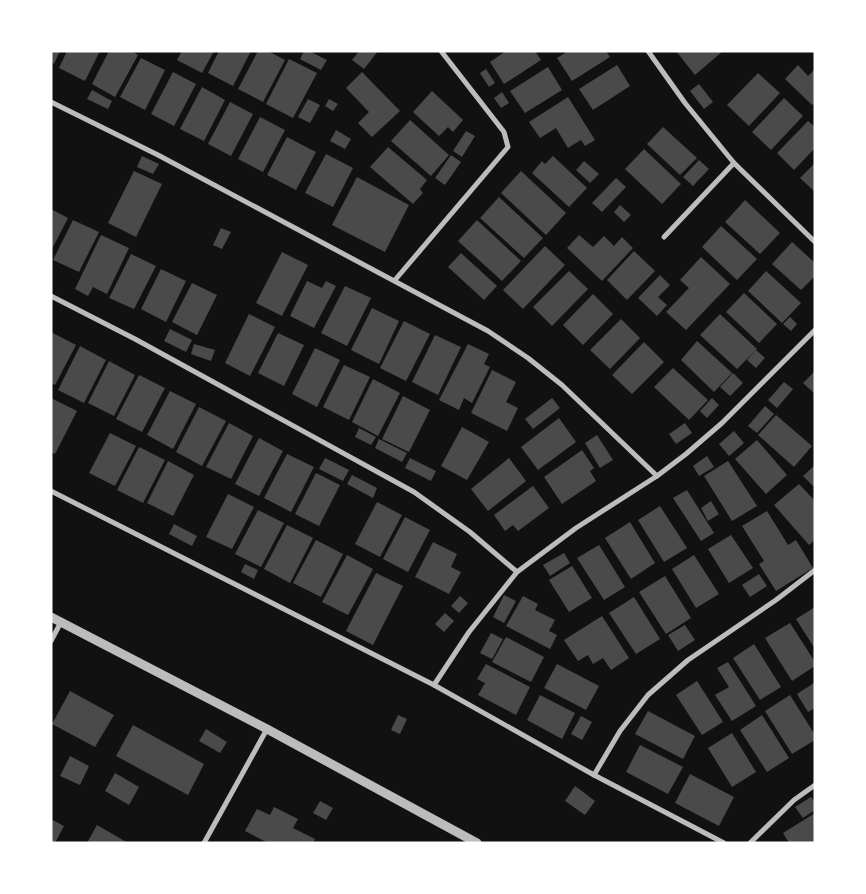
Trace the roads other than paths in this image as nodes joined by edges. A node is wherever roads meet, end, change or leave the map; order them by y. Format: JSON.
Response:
{"nodes":[{"id":1,"x":441,"y":51,"type":"edge"},
{"id":2,"x":648,"y":51,"type":"edge"},
{"id":3,"x":51,"y":102,"type":"edge"},
{"id":4,"x":734,"y":163,"type":"junction"},
{"id":5,"x":664,"y":237,"type":"dead end"},
{"id":6,"x":815,"y":242,"type":"edge"},
{"id":7,"x":395,"y":280,"type":"junction"},
{"id":8,"x":51,"y":296,"type":"edge"},
{"id":9,"x":815,"y":330,"type":"edge"},
{"id":10,"x":657,"y":476,"type":"junction"},
{"id":11,"x":51,"y":491,"type":"edge"},
{"id":12,"x":815,"y":570,"type":"edge"},
{"id":13,"x":517,"y":572,"type":"junction"},
{"id":14,"x":51,"y":617,"type":"edge"},
{"id":15,"x":61,"y":622,"type":"junction"},
{"id":16,"x":51,"y":640,"type":"edge"},
{"id":17,"x":434,"y":685,"type":"junction"},
{"id":18,"x":267,"y":729,"type":"junction"},
{"id":19,"x":594,"y":775,"type":"junction"},
{"id":20,"x":815,"y":785,"type":"edge"},
{"id":21,"x":472,"y":842,"type":"edge"},
{"id":22,"x":204,"y":843,"type":"edge"},
{"id":23,"x":724,"y":843,"type":"edge"},
{"id":24,"x":750,"y":843,"type":"edge"}],
"edges":[{"from":1,"to":7,"type":"street"},
{"from":2,"to":4,"type":"street"},
{"from":3,"to":7,"type":"street"},
{"from":4,"to":5,"type":"street"},
{"from":4,"to":6,"type":"street"},
{"from":7,"to":10,"type":"street"},
{"from":8,"to":13,"type":"street"},
{"from":9,"to":10,"type":"street"},
{"from":10,"to":13,"type":"street"},
{"from":11,"to":17,"type":"street"},
{"from":12,"to":19,"type":"street"},
{"from":13,"to":17,"type":"street"},
{"from":14,"to":15,"type":"street"},
{"from":15,"to":16,"type":"street"},
{"from":15,"to":18,"type":"street"},
{"from":17,"to":19,"type":"street"},
{"from":18,"to":21,"type":"street"},
{"from":18,"to":22,"type":"street"},
{"from":19,"to":23,"type":"street"},
{"from":20,"to":24,"type":"street"}]}
